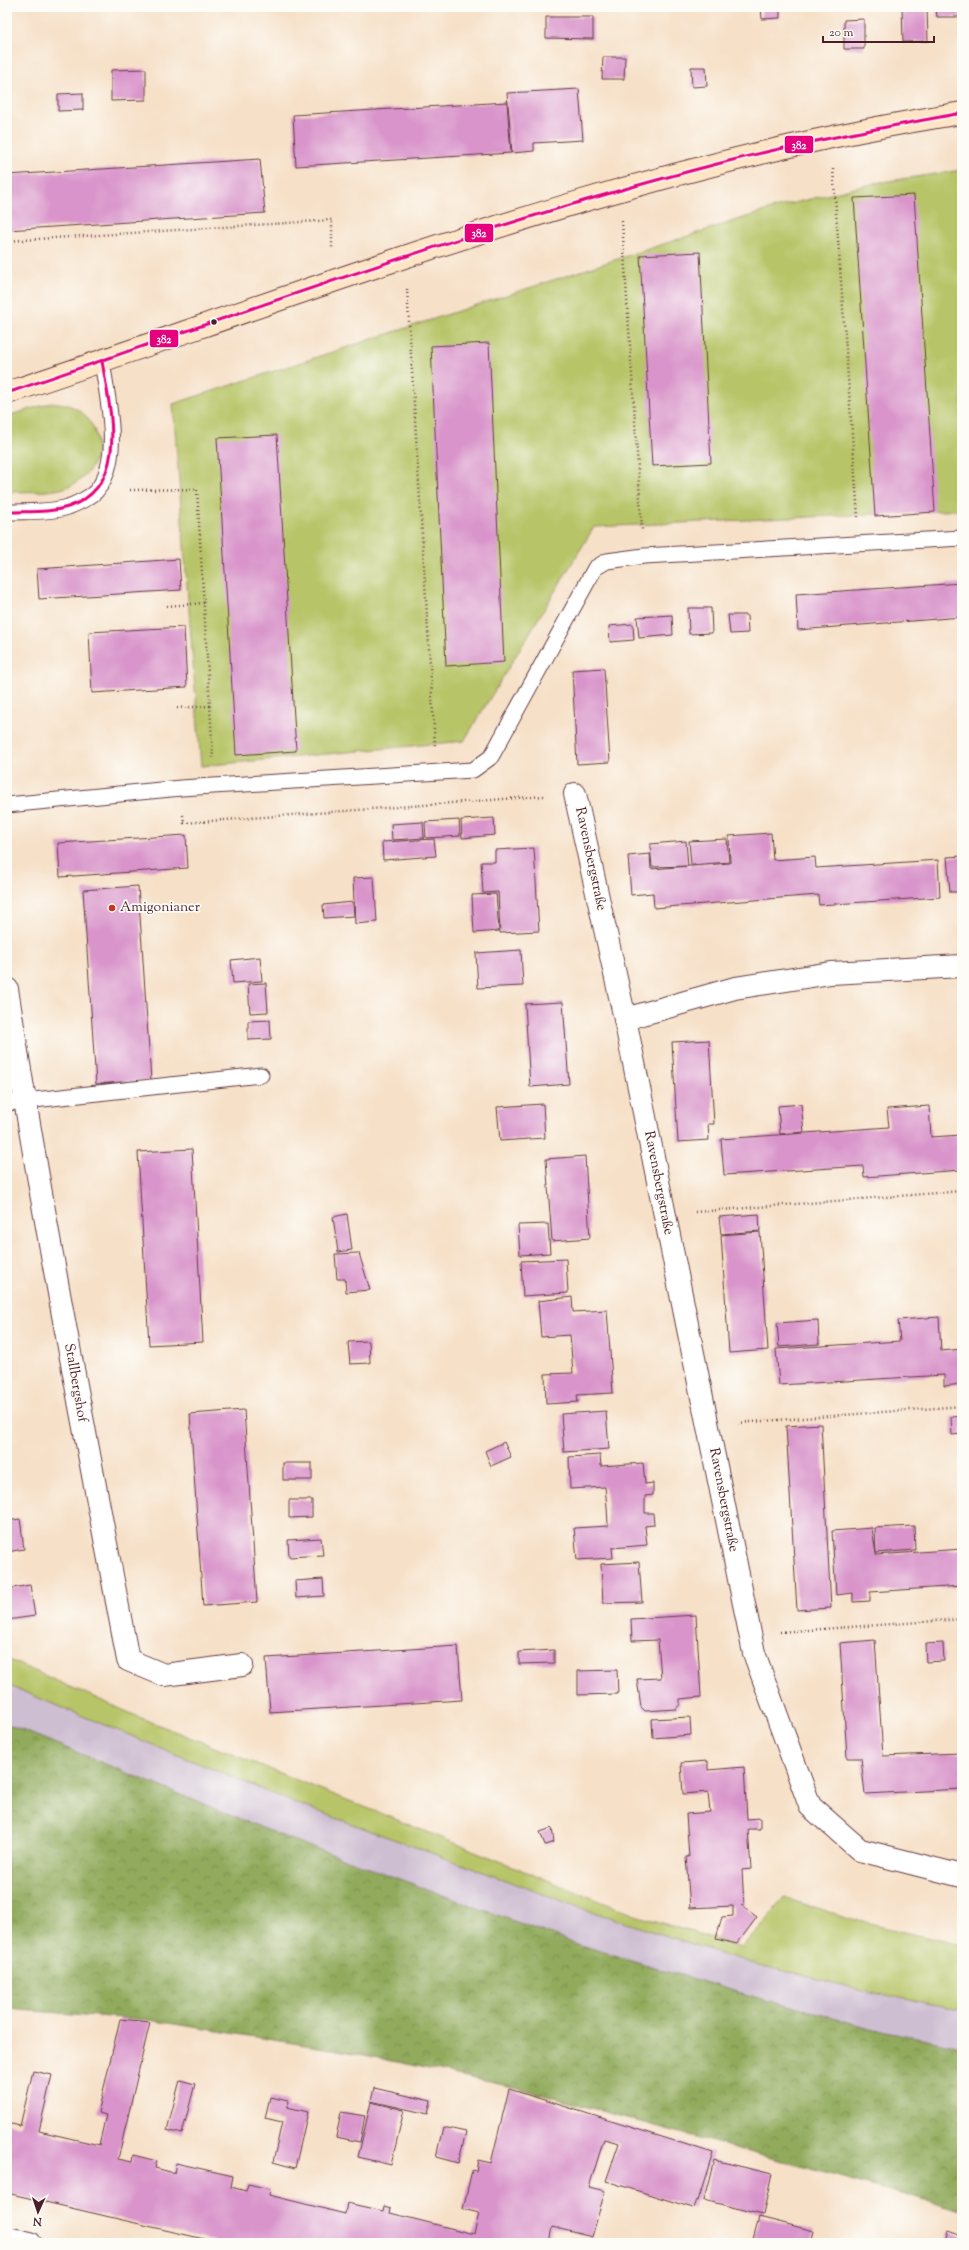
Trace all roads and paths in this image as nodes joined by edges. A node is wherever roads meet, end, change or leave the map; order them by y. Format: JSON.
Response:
{"nodes":[{"id":1,"x":962,"y":114,"type":"edge"},
{"id":2,"x":831,"y":137,"type":"junction"},
{"id":3,"x":620,"y":190,"type":"junction"},
{"id":4,"x":7,"y":241,"type":"edge"},
{"id":5,"x":405,"y":258,"type":"junction"},
{"id":6,"x":333,"y":282,"type":"junction"},
{"id":7,"x":102,"y":361,"type":"junction"},
{"id":8,"x":7,"y":393,"type":"edge"},
{"id":9,"x":97,"y":491,"type":"junction"},
{"id":10,"x":7,"y":512,"type":"edge"},
{"id":11,"x":962,"y":538,"type":"edge"},
{"id":12,"x":860,"y":545,"type":"junction"},
{"id":13,"x":644,"y":556,"type":"junction"},
{"id":14,"x":204,"y":603,"type":"junction"},
{"id":15,"x":167,"y":606,"type":"dead end"},
{"id":16,"x":210,"y":706,"type":"junction"},
{"id":17,"x":177,"y":708,"type":"dead end"},
{"id":18,"x":436,"y":772,"type":"junction"},
{"id":19,"x":215,"y":786,"type":"junction"},
{"id":20,"x":576,"y":794,"type":"joint"},
{"id":21,"x":7,"y":805,"type":"edge"},
{"id":22,"x":184,"y":823,"type":"dead end"},
{"id":23,"x":962,"y":966,"type":"edge"},
{"id":24,"x":7,"y":989,"type":"edge"},
{"id":25,"x":625,"y":1019,"type":"junction"},
{"id":26,"x":261,"y":1074,"type":"dead end"},
{"id":27,"x":16,"y":1102,"type":"edge"},
{"id":28,"x":962,"y":1191,"type":"edge"},
{"id":29,"x":665,"y":1214,"type":"junction"},
{"id":30,"x":962,"y":1406,"type":"edge"},
{"id":31,"x":708,"y":1426,"type":"junction"},
{"id":32,"x":962,"y":1619,"type":"edge"},
{"id":33,"x":750,"y":1634,"type":"junction"},
{"id":34,"x":242,"y":1665,"type":"dead end"},
{"id":35,"x":962,"y":1876,"type":"edge"},
{"id":36,"x":7,"y":2238,"type":"edge"},
{"id":37,"x":30,"y":2243,"type":"edge"}],
"edges":[{"from":1,"to":2,"type":"street"},
{"from":2,"to":3,"type":"street"},
{"from":2,"to":12,"type":"path"},
{"from":3,"to":5,"type":"street"},
{"from":3,"to":13,"type":"path"},
{"from":4,"to":6,"type":"path"},
{"from":5,"to":6,"type":"street"},
{"from":5,"to":18,"type":"path"},
{"from":6,"to":7,"type":"street"},
{"from":7,"to":8,"type":"street"},
{"from":7,"to":9,"type":"lane"},
{"from":9,"to":10,"type":"lane"},
{"from":9,"to":14,"type":"path"},
{"from":11,"to":12,"type":"lane"},
{"from":12,"to":13,"type":"lane"},
{"from":13,"to":18,"type":"lane"},
{"from":14,"to":15,"type":"path"},
{"from":14,"to":16,"type":"path"},
{"from":16,"to":17,"type":"path"},
{"from":16,"to":19,"type":"path"},
{"from":18,"to":19,"type":"lane"},
{"from":19,"to":21,"type":"lane"},
{"from":20,"to":22,"type":"path"},
{"from":20,"to":25,"type":"street","name":"Ravensbergstraße"},
{"from":23,"to":25,"type":"street"},
{"from":24,"to":27,"type":"street","name":"Stallbergshof"},
{"from":25,"to":29,"type":"street","name":"Ravensbergstraße"},
{"from":26,"to":27,"type":"lane"},
{"from":27,"to":34,"type":"street","name":"Stallbergshof"},
{"from":28,"to":29,"type":"path"},
{"from":29,"to":31,"type":"street","name":"Ravensbergstraße"},
{"from":30,"to":31,"type":"path"},
{"from":31,"to":33,"type":"street","name":"Ravensbergstraße"},
{"from":32,"to":33,"type":"path"},
{"from":33,"to":35,"type":"street","name":"Ravensbergstraße"},
{"from":36,"to":37,"type":"street"}]}
